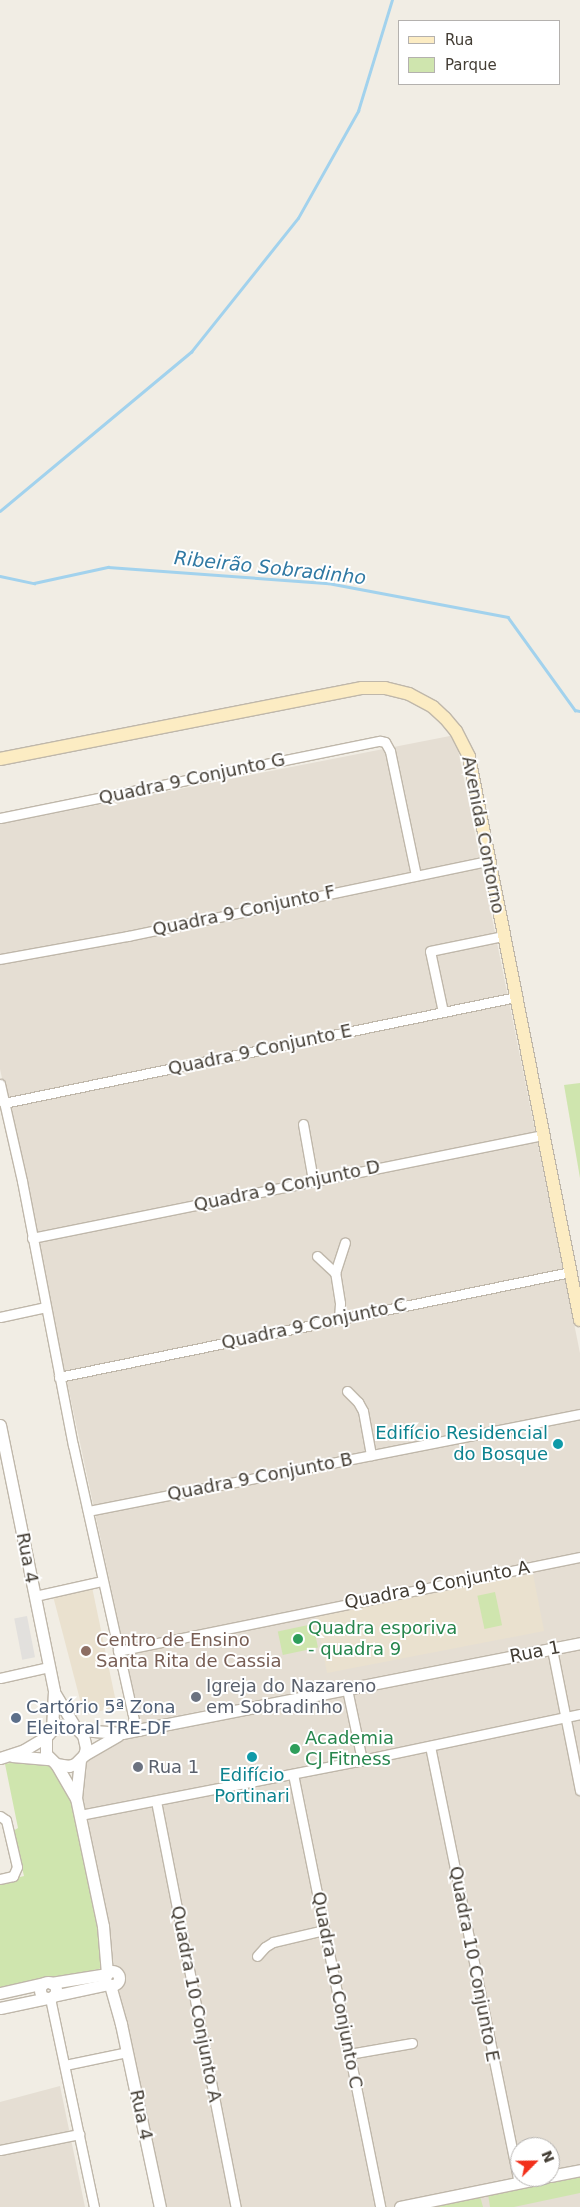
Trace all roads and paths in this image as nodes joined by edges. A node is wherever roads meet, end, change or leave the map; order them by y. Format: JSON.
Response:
{"nodes":[{"id":1,"x":0,"y":759,"type":"edge"},
{"id":2,"x":0,"y":818,"type":"edge"},
{"id":3,"x":488,"y":861,"type":"junction"},
{"id":4,"x":416,"y":875,"type":"junction"},
{"id":5,"x":503,"y":936,"type":"junction"},
{"id":6,"x":0,"y":959,"type":"edge"},
{"id":7,"x":516,"y":997,"type":"junction"},
{"id":8,"x":443,"y":1012,"type":"junction"},
{"id":9,"x":0,"y":1084,"type":"edge"},
{"id":10,"x":4,"y":1103,"type":"junction"},
{"id":11,"x":303,"y":1124,"type":"dead end"},
{"id":12,"x":543,"y":1134,"type":"junction"},
{"id":13,"x":313,"y":1180,"type":"junction"},
{"id":14,"x":32,"y":1238,"type":"junction"},
{"id":15,"x":345,"y":1243,"type":"dead end"},
{"id":16,"x":317,"y":1256,"type":"dead end"},
{"id":17,"x":570,"y":1272,"type":"junction"},
{"id":18,"x":335,"y":1273,"type":"junction"},
{"id":19,"x":46,"y":1307,"type":"junction"},
{"id":20,"x":0,"y":1316,"type":"edge"},
{"id":21,"x":340,"y":1318,"type":"junction"},
{"id":22,"x":580,"y":1320,"type":"edge"},
{"id":23,"x":59,"y":1377,"type":"junction"},
{"id":24,"x":347,"y":1391,"type":"dead end"},
{"id":25,"x":580,"y":1414,"type":"edge"},
{"id":26,"x":0,"y":1425,"type":"edge"},
{"id":27,"x":371,"y":1455,"type":"junction"},
{"id":28,"x":3,"y":1458,"type":"edge"},
{"id":29,"x":88,"y":1511,"type":"junction"},
{"id":30,"x":580,"y":1557,"type":"edge"},
{"id":31,"x":102,"y":1581,"type":"junction"},
{"id":32,"x":35,"y":1596,"type":"junction"},
{"id":33,"x":580,"y":1643,"type":"edge"},
{"id":34,"x":552,"y":1649,"type":"junction"},
{"id":35,"x":118,"y":1651,"type":"junction"},
{"id":36,"x":49,"y":1667,"type":"junction"},
{"id":37,"x":0,"y":1678,"type":"edge"},
{"id":38,"x":347,"y":1689,"type":"junction"},
{"id":39,"x":54,"y":1691,"type":"junction"},
{"id":40,"x":580,"y":1714,"type":"edge"},
{"id":41,"x":565,"y":1717,"type":"junction"},
{"id":42,"x":77,"y":1728,"type":"junction"},
{"id":43,"x":136,"y":1730,"type":"junction"},
{"id":44,"x":49,"y":1733,"type":"junction"},
{"id":45,"x":122,"y":1733,"type":"junction"},
{"id":46,"x":430,"y":1746,"type":"junction"},
{"id":47,"x":5,"y":1757,"type":"edge"},
{"id":48,"x":82,"y":1757,"type":"junction"},
{"id":49,"x":362,"y":1760,"type":"junction"},
{"id":50,"x":53,"y":1762,"type":"junction"},
{"id":51,"x":293,"y":1774,"type":"junction"},
{"id":52,"x":580,"y":1790,"type":"edge"},
{"id":53,"x":76,"y":1798,"type":"junction"},
{"id":54,"x":156,"y":1801,"type":"junction"},
{"id":55,"x":80,"y":1815,"type":"junction"},
{"id":56,"x":0,"y":1816,"type":"edge"},
{"id":57,"x":0,"y":1879,"type":"edge"},
{"id":58,"x":324,"y":1930,"type":"junction"},
{"id":59,"x":257,"y":1956,"type":"dead end"},
{"id":60,"x":111,"y":1979,"type":"junction"},
{"id":61,"x":48,"y":1983,"type":"junction"},
{"id":62,"x":0,"y":1994,"type":"edge"},
{"id":63,"x":50,"y":1997,"type":"junction"},
{"id":64,"x":0,"y":2008,"type":"edge"},
{"id":65,"x":412,"y":2043,"type":"dead end"},
{"id":66,"x":127,"y":2052,"type":"junction"},
{"id":67,"x":349,"y":2054,"type":"junction"},
{"id":68,"x":65,"y":2065,"type":"junction"},
{"id":69,"x":79,"y":2134,"type":"junction"},
{"id":70,"x":510,"y":2139,"type":"edge"},
{"id":71,"x":0,"y":2150,"type":"edge"},
{"id":72,"x":580,"y":2170,"type":"edge"},
{"id":73,"x":560,"y":2174,"type":"edge"},
{"id":74,"x":510,"y":2185,"type":"edge"},
{"id":75,"x":94,"y":2207,"type":"edge"},
{"id":76,"x":160,"y":2207,"type":"edge"},
{"id":77,"x":236,"y":2207,"type":"edge"},
{"id":78,"x":380,"y":2207,"type":"edge"},
{"id":79,"x":400,"y":2207,"type":"edge"}],
"edges":[{"from":1,"to":3,"type":"main road","name":"Avenida Contorno"},
{"from":2,"to":4,"type":"street","name":"Quadra 9 Conjunto G"},
{"from":3,"to":4,"type":"street","name":"Quadra 9 Conjunto F"},
{"from":3,"to":5,"type":"main road","name":"Avenida Contorno"},
{"from":4,"to":6,"type":"street","name":"Quadra 9 Conjunto F"},
{"from":5,"to":7,"type":"main road","name":"Avenida Contorno"},
{"from":5,"to":8,"type":"street"},
{"from":7,"to":8,"type":"street","name":"Quadra 9 Conjunto E"},
{"from":7,"to":12,"type":"main road","name":"Avenida Contorno"},
{"from":8,"to":10,"type":"street","name":"Quadra 9 Conjunto E"},
{"from":9,"to":10,"type":"street"},
{"from":10,"to":14,"type":"street"},
{"from":11,"to":13,"type":"street"},
{"from":12,"to":13,"type":"street","name":"Quadra 9 Conjunto D"},
{"from":12,"to":17,"type":"main road","name":"Avenida Contorno"},
{"from":13,"to":14,"type":"street","name":"Quadra 9 Conjunto D"},
{"from":14,"to":19,"type":"street"},
{"from":15,"to":18,"type":"street"},
{"from":16,"to":18,"type":"street"},
{"from":17,"to":21,"type":"street","name":"Quadra 9 Conjunto C"},
{"from":17,"to":22,"type":"main road","name":"Avenida Contorno"},
{"from":18,"to":21,"type":"street"},
{"from":19,"to":20,"type":"street"},
{"from":19,"to":23,"type":"street"},
{"from":21,"to":23,"type":"street","name":"Quadra 9 Conjunto C"},
{"from":23,"to":29,"type":"street"},
{"from":24,"to":27,"type":"street"},
{"from":25,"to":27,"type":"street","name":"Quadra 9 Conjunto B"},
{"from":26,"to":28,"type":"street","name":"Rua 4"},
{"from":27,"to":29,"type":"street","name":"Quadra 9 Conjunto B"},
{"from":28,"to":32,"type":"street","name":"Rua 4"},
{"from":29,"to":31,"type":"street"},
{"from":30,"to":35,"type":"street","name":"Quadra 9 Conjunto A"},
{"from":31,"to":32,"type":"street"},
{"from":31,"to":35,"type":"street"},
{"from":32,"to":36,"type":"street","name":"Rua 4"},
{"from":33,"to":34,"type":"street","name":"Rua 1"},
{"from":34,"to":38,"type":"street","name":"Rua 1"},
{"from":34,"to":41,"type":"street"},
{"from":35,"to":43,"type":"street"},
{"from":36,"to":37,"type":"street"},
{"from":36,"to":39,"type":"street","name":"Rua 4"},
{"from":38,"to":43,"type":"street","name":"Rua 1"},
{"from":38,"to":49,"type":"street"},
{"from":39,"to":42,"type":"street"},
{"from":39,"to":44,"type":"street"},
{"from":40,"to":41,"type":"street"},
{"from":41,"to":46,"type":"street"},
{"from":41,"to":52,"type":"street"},
{"from":42,"to":44,"type":"street"},
{"from":42,"to":45,"type":"street"},
{"from":42,"to":48,"type":"street"},
{"from":43,"to":45,"type":"street","name":"Rua 1"},
{"from":44,"to":47,"type":"street"},
{"from":44,"to":50,"type":"street"},
{"from":45,"to":48,"type":"street"},
{"from":46,"to":49,"type":"street"},
{"from":46,"to":70,"type":"street","name":"Quadra 10 Conjunto E"},
{"from":47,"to":50,"type":"street"},
{"from":48,"to":50,"type":"street"},
{"from":48,"to":53,"type":"street"},
{"from":49,"to":51,"type":"street"},
{"from":50,"to":53,"type":"street"},
{"from":51,"to":54,"type":"street"},
{"from":51,"to":58,"type":"street","name":"Quadra 10 Conjunto C"},
{"from":53,"to":55,"type":"street"},
{"from":54,"to":55,"type":"street"},
{"from":54,"to":77,"type":"street","name":"Quadra 10 Conjunto A"},
{"from":55,"to":60,"type":"street","name":"Rua 4"},
{"from":56,"to":57,"type":"street"},
{"from":58,"to":59,"type":"street"},
{"from":58,"to":67,"type":"street","name":"Quadra 10 Conjunto C"},
{"from":60,"to":61,"type":"street"},
{"from":60,"to":63,"type":"street"},
{"from":60,"to":66,"type":"street","name":"Rua 4"},
{"from":61,"to":62,"type":"street"},
{"from":61,"to":63,"type":"street"},
{"from":63,"to":64,"type":"street"},
{"from":63,"to":68,"type":"street"},
{"from":65,"to":67,"type":"street"},
{"from":66,"to":68,"type":"street"},
{"from":66,"to":76,"type":"street","name":"Rua 4"},
{"from":67,"to":78,"type":"street","name":"Quadra 10 Conjunto C"},
{"from":68,"to":69,"type":"street"},
{"from":69,"to":71,"type":"street"},
{"from":69,"to":75,"type":"street"},
{"from":72,"to":73,"type":"street"},
{"from":74,"to":79,"type":"street"}]}
